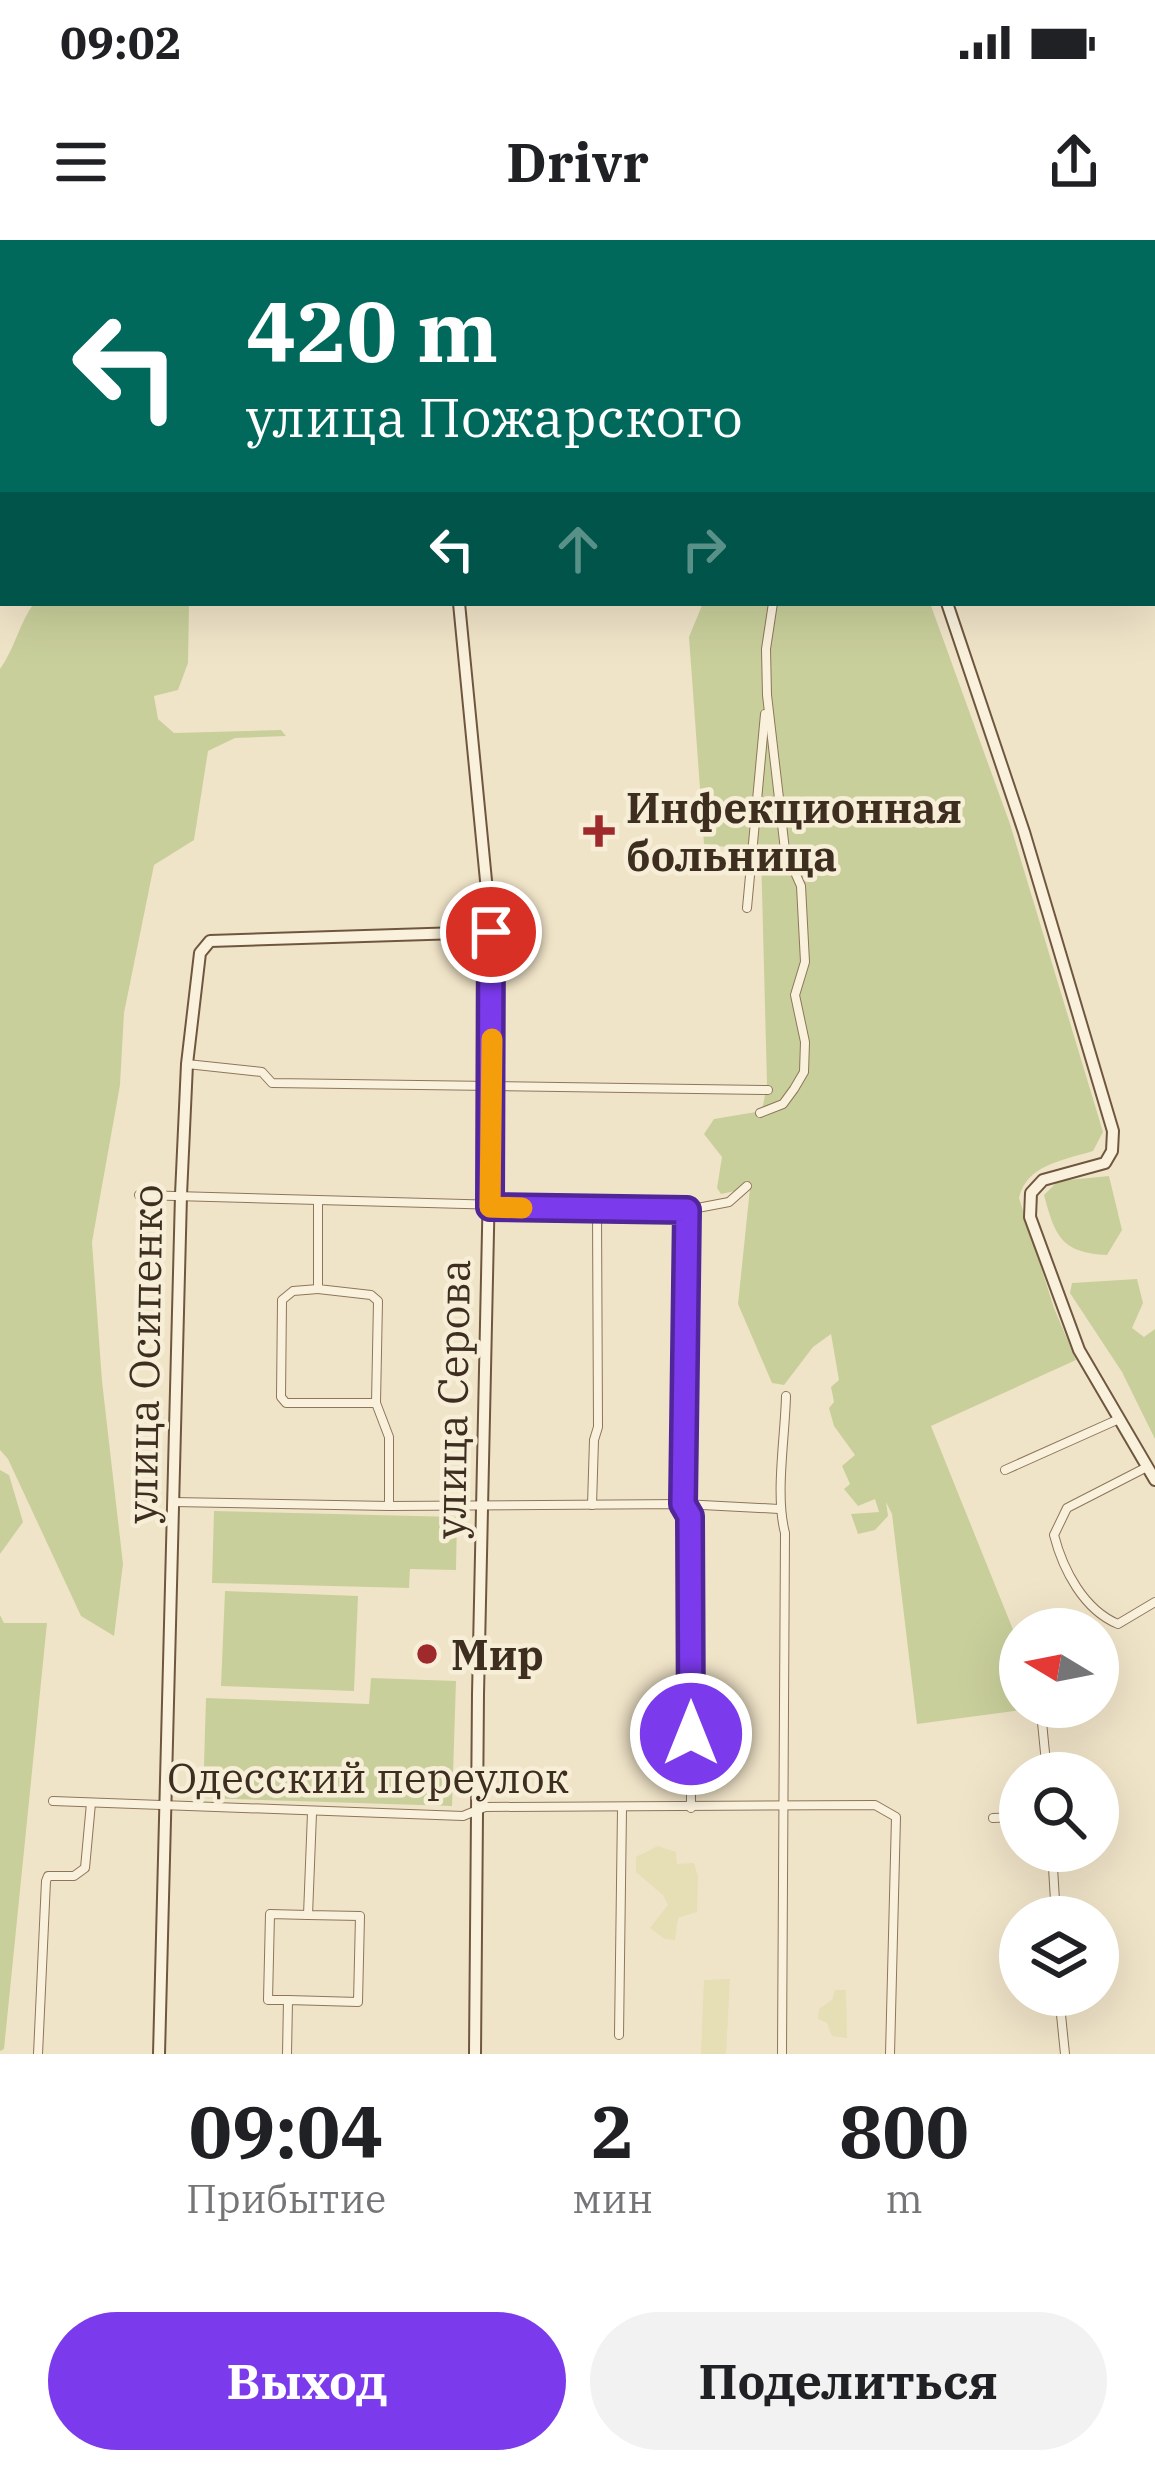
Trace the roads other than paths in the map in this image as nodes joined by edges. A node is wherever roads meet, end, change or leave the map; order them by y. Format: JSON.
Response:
{"nodes":[{"id":1,"x":459,"y":606,"type":"edge"},
{"id":2,"x":772,"y":606,"type":"edge"},
{"id":3,"x":947,"y":606,"type":"edge"},
{"id":4,"x":767,"y":695,"type":"junction"},
{"id":5,"x":747,"y":908,"type":"dead end"},
{"id":6,"x":491,"y":932,"type":"junction"},
{"id":7,"x":187,"y":1064,"type":"junction"},
{"id":8,"x":492,"y":1087,"type":"junction"},
{"id":9,"x":768,"y":1090,"type":"dead end"},
{"id":10,"x":760,"y":1113,"type":"dead end"},
{"id":11,"x":747,"y":1186,"type":"dead end"},
{"id":12,"x":181,"y":1195,"type":"junction"},
{"id":13,"x":139,"y":1196,"type":"dead end"},
{"id":14,"x":318,"y":1201,"type":"junction"},
{"id":15,"x":490,"y":1207,"type":"junction"},
{"id":16,"x":597,"y":1209,"type":"junction"},
{"id":17,"x":687,"y":1210,"type":"junction"},
{"id":18,"x":318,"y":1289,"type":"junction"},
{"id":19,"x":786,"y":1396,"type":"dead end"},
{"id":20,"x":376,"y":1403,"type":"junction"},
{"id":21,"x":1119,"y":1419,"type":"junction"},
{"id":22,"x":1147,"y":1467,"type":"junction"},
{"id":23,"x":1005,"y":1470,"type":"dead end"},
{"id":24,"x":1155,"y":1480,"type":"edge"},
{"id":25,"x":173,"y":1502,"type":"junction"},
{"id":26,"x":683,"y":1504,"type":"junction"},
{"id":27,"x":592,"y":1505,"type":"junction"},
{"id":28,"x":389,"y":1506,"type":"junction"},
{"id":29,"x":483,"y":1506,"type":"junction"},
{"id":30,"x":779,"y":1509,"type":"junction"},
{"id":31,"x":1155,"y":1602,"type":"edge"},
{"id":32,"x":53,"y":1801,"type":"dead end"},
{"id":33,"x":91,"y":1803,"type":"junction"},
{"id":34,"x":167,"y":1806,"type":"junction"},
{"id":35,"x":784,"y":1806,"type":"junction"},
{"id":36,"x":691,"y":1808,"type":"junction"},
{"id":37,"x":622,"y":1809,"type":"junction"},
{"id":38,"x":477,"y":1811,"type":"junction"},
{"id":39,"x":312,"y":1813,"type":"junction"},
{"id":40,"x":993,"y":1818,"type":"dead end"},
{"id":41,"x":999,"y":1818,"type":"edge"},
{"id":42,"x":308,"y":1915,"type":"junction"},
{"id":43,"x":288,"y":2000,"type":"junction"},
{"id":44,"x":1061,"y":2016,"type":"edge"},
{"id":45,"x":619,"y":2036,"type":"dead end"},
{"id":46,"x":38,"y":2054,"type":"edge"},
{"id":47,"x":159,"y":2054,"type":"edge"},
{"id":48,"x":287,"y":2054,"type":"edge"},
{"id":49,"x":475,"y":2054,"type":"edge"},
{"id":50,"x":782,"y":2054,"type":"edge"},
{"id":51,"x":890,"y":2054,"type":"edge"},
{"id":52,"x":1065,"y":2054,"type":"edge"}],
"edges":[{"from":1,"to":6,"type":"street","name":"улица Серова"},
{"from":2,"to":4,"type":"street"},
{"from":3,"to":21,"type":"street"},
{"from":4,"to":5,"type":"street"},
{"from":4,"to":10,"type":"street"},
{"from":6,"to":7,"type":"street","name":"улица Осипенко"},
{"from":6,"to":8,"type":"street","name":"улица Серова"},
{"from":7,"to":8,"type":"street"},
{"from":7,"to":12,"type":"street","name":"улица Осипенко"},
{"from":8,"to":9,"type":"street"},
{"from":8,"to":15,"type":"street","name":"улица Серова"},
{"from":11,"to":17,"type":"street"},
{"from":12,"to":13,"type":"street"},
{"from":12,"to":14,"type":"street"},
{"from":12,"to":25,"type":"street","name":"улица Осипенко"},
{"from":14,"to":15,"type":"street"},
{"from":14,"to":18,"type":"street"},
{"from":15,"to":16,"type":"street"},
{"from":15,"to":29,"type":"street","name":"улица Серова"},
{"from":16,"to":17,"type":"street"},
{"from":16,"to":27,"type":"street"},
{"from":17,"to":26,"type":"street"},
{"from":18,"to":20,"type":"street"},
{"from":18,"to":20,"type":"street"},
{"from":19,"to":30,"type":"street"},
{"from":20,"to":28,"type":"street"},
{"from":21,"to":22,"type":"street"},
{"from":21,"to":23,"type":"street"},
{"from":22,"to":24,"type":"street"},
{"from":22,"to":31,"type":"street"},
{"from":25,"to":28,"type":"street"},
{"from":25,"to":34,"type":"street","name":"улица Осипенко"},
{"from":26,"to":27,"type":"street"},
{"from":26,"to":30,"type":"street"},
{"from":26,"to":36,"type":"street"},
{"from":27,"to":29,"type":"street"},
{"from":28,"to":29,"type":"street"},
{"from":29,"to":38,"type":"street","name":"улица Серова"},
{"from":30,"to":35,"type":"street"},
{"from":32,"to":33,"type":"street","name":"Одесский переулок"},
{"from":33,"to":34,"type":"street","name":"Одесский переулок"},
{"from":33,"to":46,"type":"street"},
{"from":34,"to":39,"type":"street","name":"Одесский переулок"},
{"from":34,"to":47,"type":"street","name":"улица Осипенко"},
{"from":35,"to":36,"type":"street","name":"Одесский переулок"},
{"from":35,"to":50,"type":"street"},
{"from":35,"to":51,"type":"street","name":"Одесский переулок"},
{"from":36,"to":37,"type":"street","name":"Одесский переулок"},
{"from":37,"to":38,"type":"street","name":"Одесский переулок"},
{"from":37,"to":45,"type":"street"},
{"from":38,"to":39,"type":"street","name":"Одесский переулок"},
{"from":38,"to":49,"type":"street","name":"улица Серова"},
{"from":39,"to":42,"type":"street"},
{"from":40,"to":41,"type":"street"},
{"from":42,"to":43,"type":"street"},
{"from":42,"to":43,"type":"street"},
{"from":43,"to":48,"type":"street"},
{"from":44,"to":52,"type":"street"}]}
